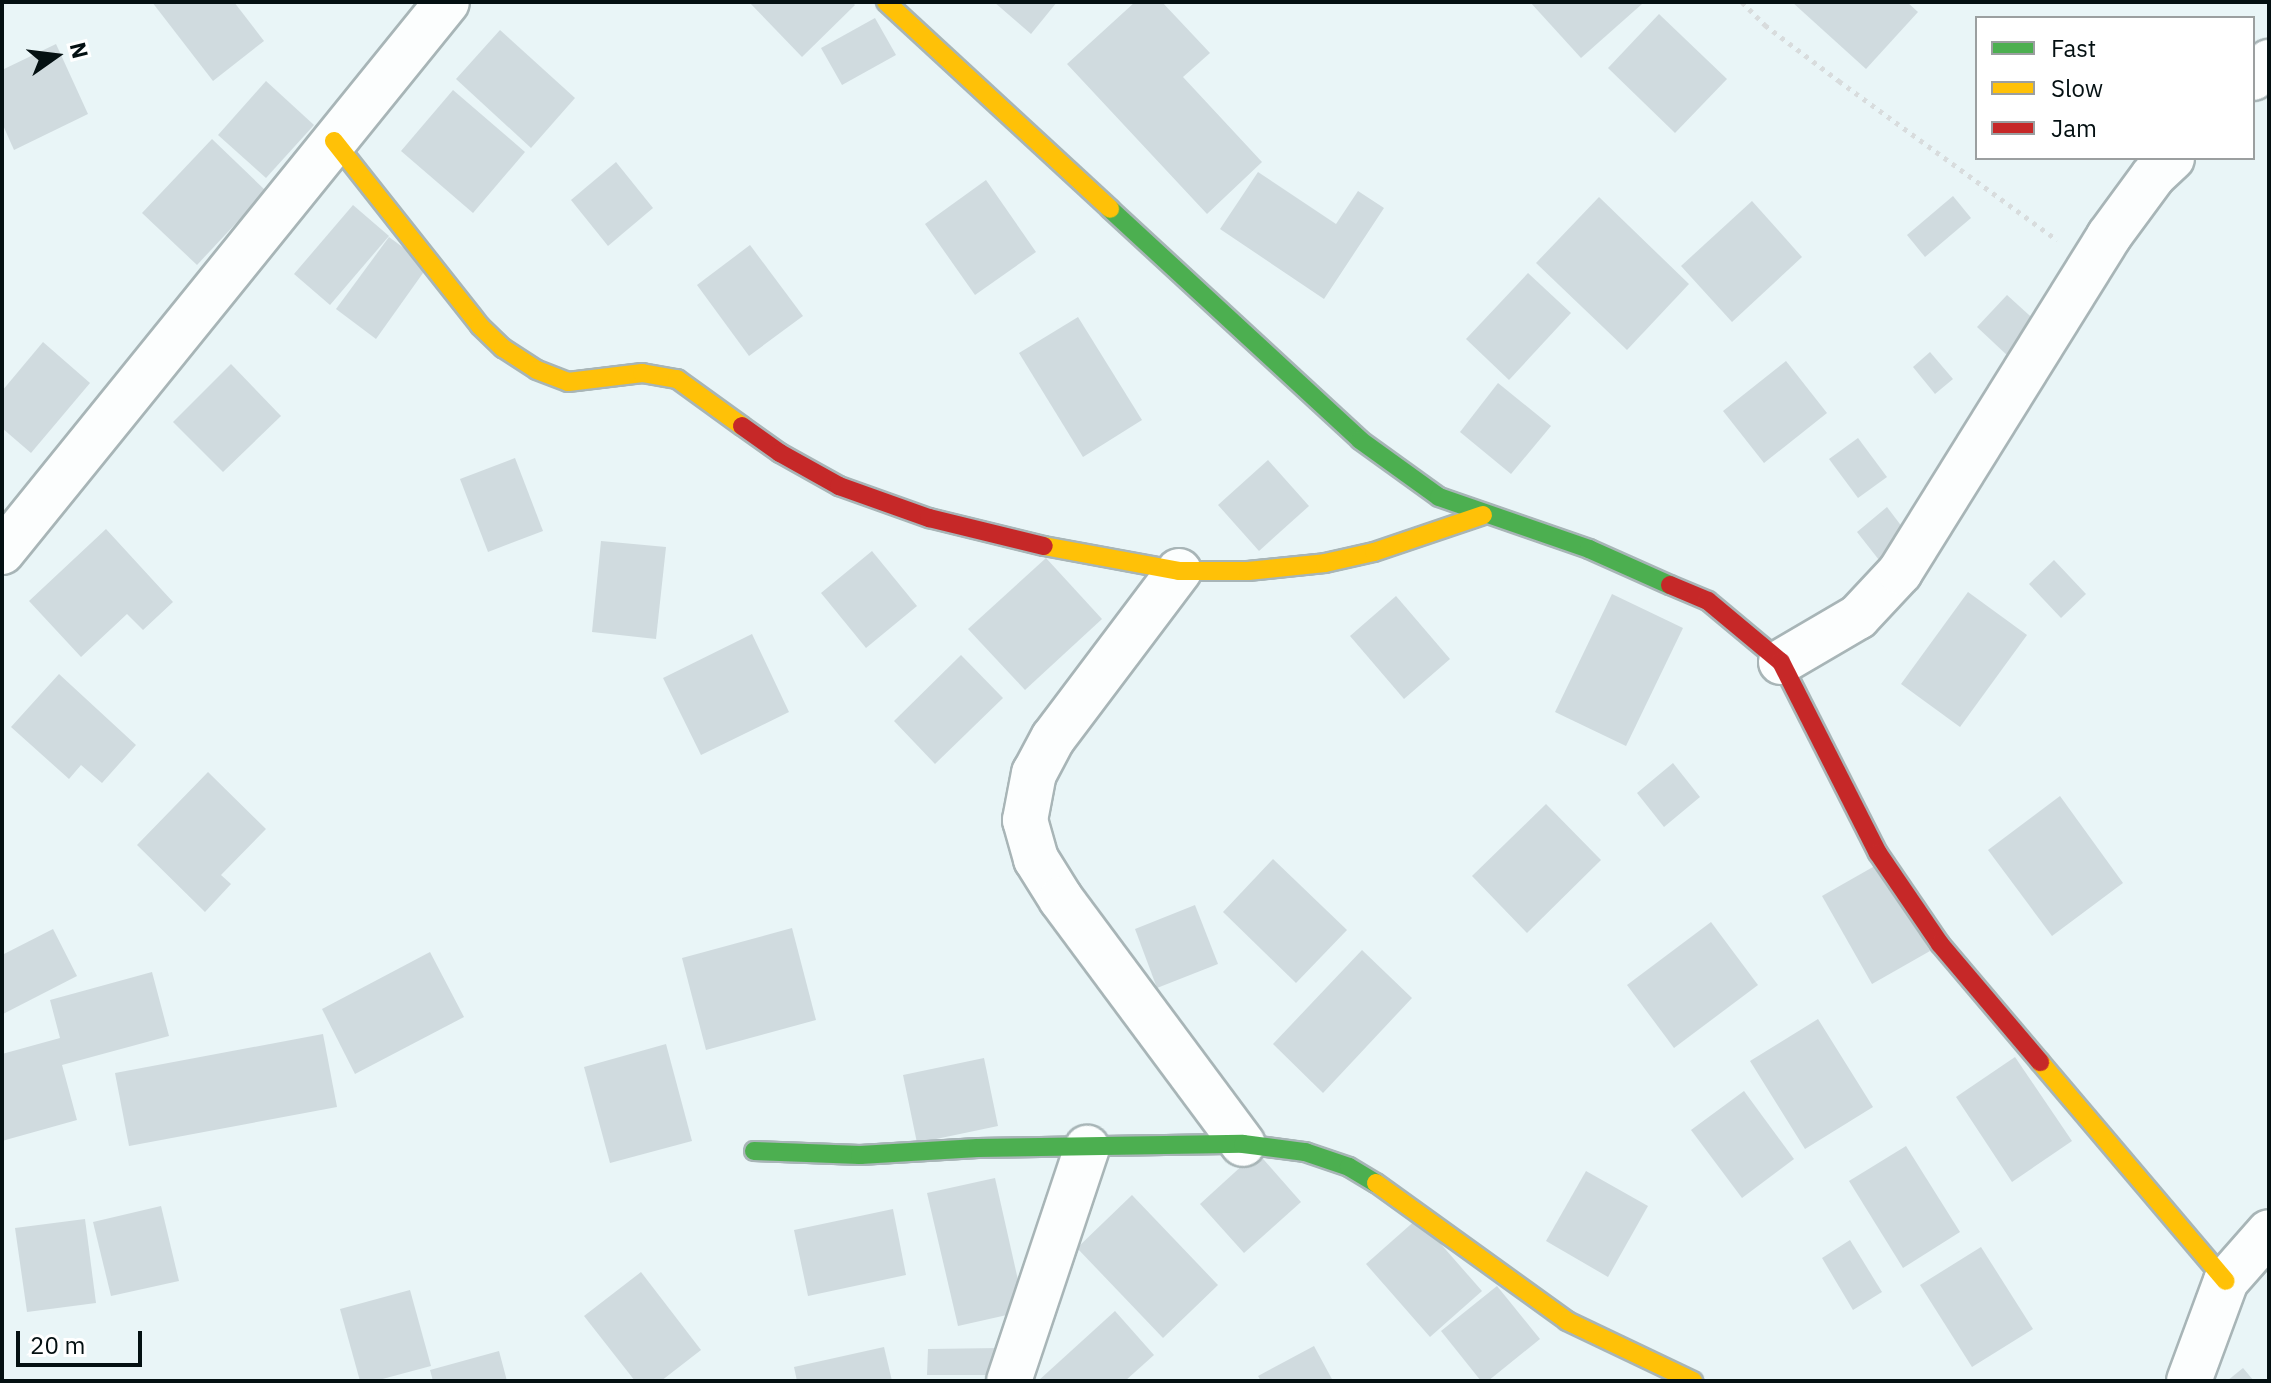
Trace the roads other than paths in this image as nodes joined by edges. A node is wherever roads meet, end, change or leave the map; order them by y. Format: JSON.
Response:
{"nodes":[{"id":1,"x":447,"y":2,"type":"edge"},
{"id":2,"x":886,"y":2,"type":"edge"},
{"id":3,"x":334,"y":141,"type":"junction"},
{"id":4,"x":2170,"y":160,"type":"edge"},
{"id":5,"x":1483,"y":515,"type":"junction"},
{"id":6,"x":7,"y":532,"type":"edge"},
{"id":7,"x":1179,"y":571,"type":"junction"},
{"id":8,"x":1781,"y":662,"type":"junction"},
{"id":9,"x":1243,"y":1144,"type":"junction"},
{"id":10,"x":1087,"y":1148,"type":"junction"},
{"id":11,"x":754,"y":1151,"type":"dead end"},
{"id":12,"x":2269,"y":1232,"type":"edge"},
{"id":13,"x":2226,"y":1281,"type":"junction"},
{"id":14,"x":1009,"y":1381,"type":"edge"},
{"id":15,"x":1693,"y":1381,"type":"edge"},
{"id":16,"x":2189,"y":1381,"type":"edge"}],
"edges":[{"from":1,"to":3,"type":"street"},
{"from":2,"to":5,"type":"street"},
{"from":3,"to":6,"type":"street"},
{"from":3,"to":7,"type":"street"},
{"from":4,"to":8,"type":"street"},
{"from":5,"to":7,"type":"street"},
{"from":5,"to":8,"type":"street"},
{"from":7,"to":9,"type":"street"},
{"from":8,"to":13,"type":"street"},
{"from":9,"to":10,"type":"street"},
{"from":9,"to":15,"type":"street"},
{"from":10,"to":11,"type":"street"},
{"from":10,"to":14,"type":"street"},
{"from":12,"to":13,"type":"street"},
{"from":13,"to":16,"type":"street"}]}
